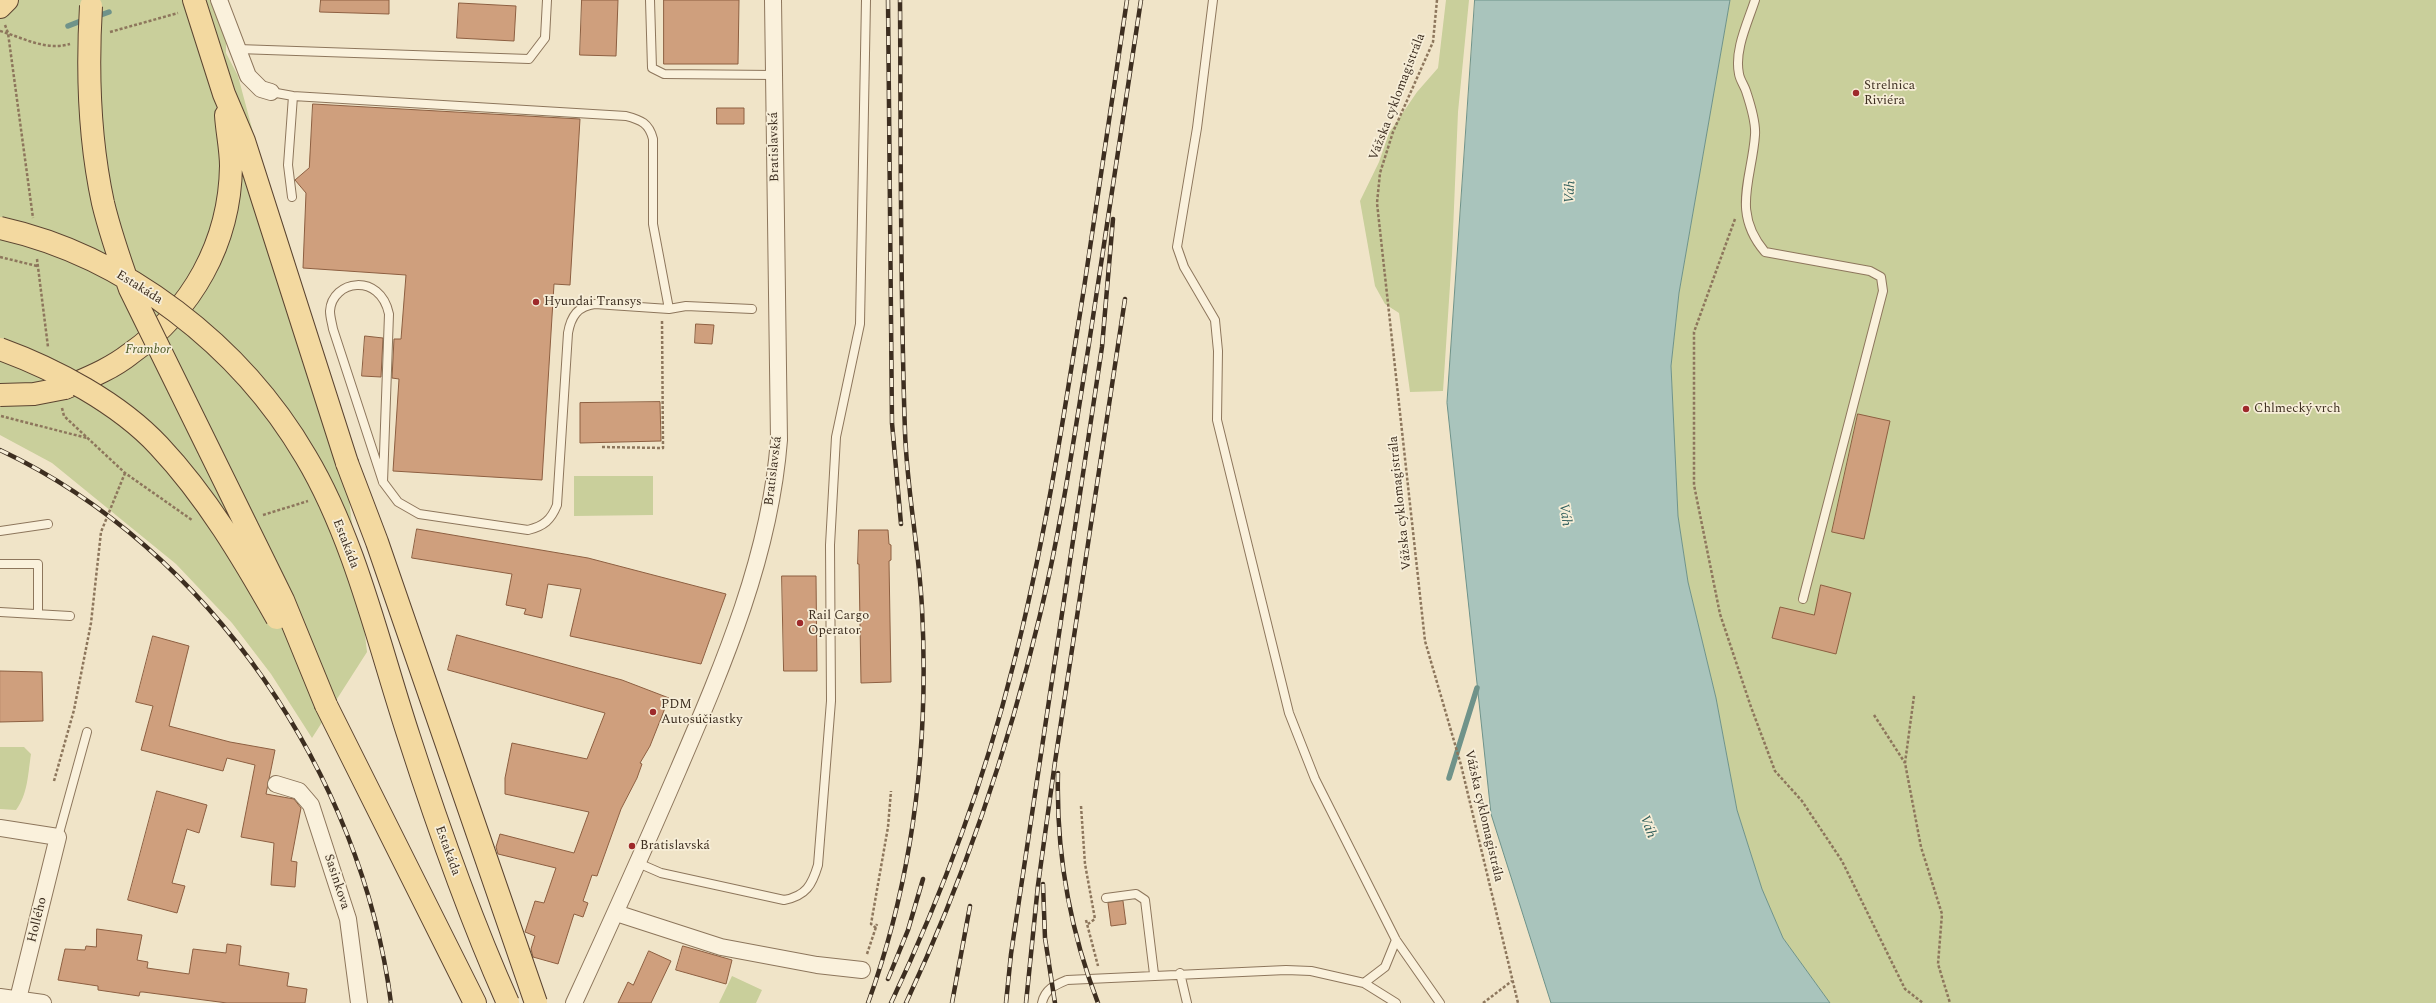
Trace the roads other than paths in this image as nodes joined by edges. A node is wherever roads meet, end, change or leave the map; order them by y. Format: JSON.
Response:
{"nodes":[{"id":1,"x":194,"y":0,"type":"edge"},
{"id":2,"x":219,"y":0,"type":"edge"},
{"id":3,"x":547,"y":0,"type":"edge"},
{"id":4,"x":650,"y":0,"type":"edge"},
{"id":5,"x":773,"y":0,"type":"edge"},
{"id":6,"x":866,"y":0,"type":"edge"},
{"id":7,"x":1213,"y":0,"type":"edge"},
{"id":8,"x":1755,"y":0,"type":"edge"},
{"id":9,"x":92,"y":3,"type":"edge"},
{"id":10,"x":238,"y":49,"type":"junction"},
{"id":11,"x":774,"y":75,"type":"junction"},
{"id":12,"x":271,"y":92,"type":"joint"},
{"id":13,"x":224,"y":94,"type":"junction"},
{"id":14,"x":293,"y":96,"type":"junction"},
{"id":15,"x":292,"y":197,"type":"dead end"},
{"id":16,"x":0,"y":228,"type":"edge"},
{"id":17,"x":669,"y":309,"type":"junction"},
{"id":18,"x":752,"y":309,"type":"dead end"},
{"id":19,"x":0,"y":349,"type":"edge"},
{"id":20,"x":0,"y":395,"type":"edge"},
{"id":21,"x":383,"y":482,"type":"junction"},
{"id":22,"x":48,"y":524,"type":"dead end"},
{"id":23,"x":0,"y":532,"type":"edge"},
{"id":24,"x":0,"y":564,"type":"edge"},
{"id":25,"x":1803,"y":599,"type":"dead end"},
{"id":26,"x":0,"y":612,"type":"edge"},
{"id":27,"x":38,"y":613,"type":"junction"},
{"id":28,"x":70,"y":616,"type":"dead end"},
{"id":29,"x":326,"y":705,"type":"junction"},
{"id":30,"x":87,"y":732,"type":"dead end"},
{"id":31,"x":276,"y":784,"type":"dead end"},
{"id":32,"x":0,"y":828,"type":"edge"},
{"id":33,"x":58,"y":837,"type":"junction"},
{"id":34,"x":638,"y":862,"type":"junction"},
{"id":35,"x":1106,"y":898,"type":"dead end"},
{"id":36,"x":616,"y":913,"type":"junction"},
{"id":37,"x":1396,"y":940,"type":"junction"},
{"id":38,"x":862,"y":970,"type":"road end"},
{"id":39,"x":1180,"y":973,"type":"junction"},
{"id":40,"x":1154,"y":974,"type":"junction"},
{"id":41,"x":1364,"y":983,"type":"junction"},
{"id":42,"x":0,"y":997,"type":"edge"},
{"id":43,"x":18,"y":1001,"type":"edge"},
{"id":44,"x":43,"y":1003,"type":"edge"},
{"id":45,"x":359,"y":1003,"type":"edge"},
{"id":46,"x":475,"y":1003,"type":"edge"},
{"id":47,"x":508,"y":1003,"type":"edge"},
{"id":48,"x":536,"y":1003,"type":"edge"},
{"id":49,"x":574,"y":1003,"type":"edge"},
{"id":50,"x":1042,"y":1003,"type":"edge"},
{"id":51,"x":1187,"y":1003,"type":"edge"},
{"id":52,"x":1396,"y":1003,"type":"edge"},
{"id":53,"x":1440,"y":1003,"type":"edge"}],
"edges":[{"from":1,"to":13,"type":"main road"},
{"from":2,"to":10,"type":"street"},
{"from":3,"to":10,"type":"lane"},
{"from":4,"to":11,"type":"lane"},
{"from":5,"to":11,"type":"street","name":"Bratislavská"},
{"from":6,"to":34,"type":"lane"},
{"from":7,"to":37,"type":"lane"},
{"from":8,"to":25,"type":"lane"},
{"from":9,"to":29,"type":"main road","bridge":true},
{"from":10,"to":12,"type":"street"},
{"from":11,"to":34,"type":"street","name":"Bratislavská"},
{"from":12,"to":14,"type":"lane"},
{"from":13,"to":20,"type":"main road","bridge":true},
{"from":13,"to":48,"type":"main road","bridge":true},
{"from":14,"to":15,"type":"lane"},
{"from":14,"to":17,"type":"lane"},
{"from":16,"to":47,"type":"main road","name":"Estakáda","bridge":true},
{"from":17,"to":18,"type":"lane"},
{"from":17,"to":21,"type":"lane"},
{"from":19,"to":29,"type":"main road","bridge":true},
{"from":21,"to":21,"type":"lane"},
{"from":22,"to":23,"type":"lane"},
{"from":24,"to":27,"type":"lane"},
{"from":26,"to":27,"type":"lane"},
{"from":27,"to":28,"type":"lane"},
{"from":29,"to":46,"type":"main road"},
{"from":30,"to":33,"type":"lane"},
{"from":31,"to":45,"type":"street","name":"Sasinkova"},
{"from":32,"to":33,"type":"street"},
{"from":33,"to":43,"type":"street","name":"Hollého"},
{"from":34,"to":36,"type":"street","name":"Bratislavská"},
{"from":35,"to":40,"type":"lane"},
{"from":36,"to":38,"type":"street"},
{"from":36,"to":49,"type":"street","name":"Bratislavská"},
{"from":37,"to":41,"type":"lane"},
{"from":37,"to":53,"type":"lane"},
{"from":39,"to":40,"type":"lane"},
{"from":39,"to":41,"type":"lane"},
{"from":39,"to":51,"type":"lane"},
{"from":40,"to":50,"type":"lane"},
{"from":41,"to":52,"type":"lane"},
{"from":42,"to":43,"type":"street"},
{"from":43,"to":44,"type":"street"}]}
